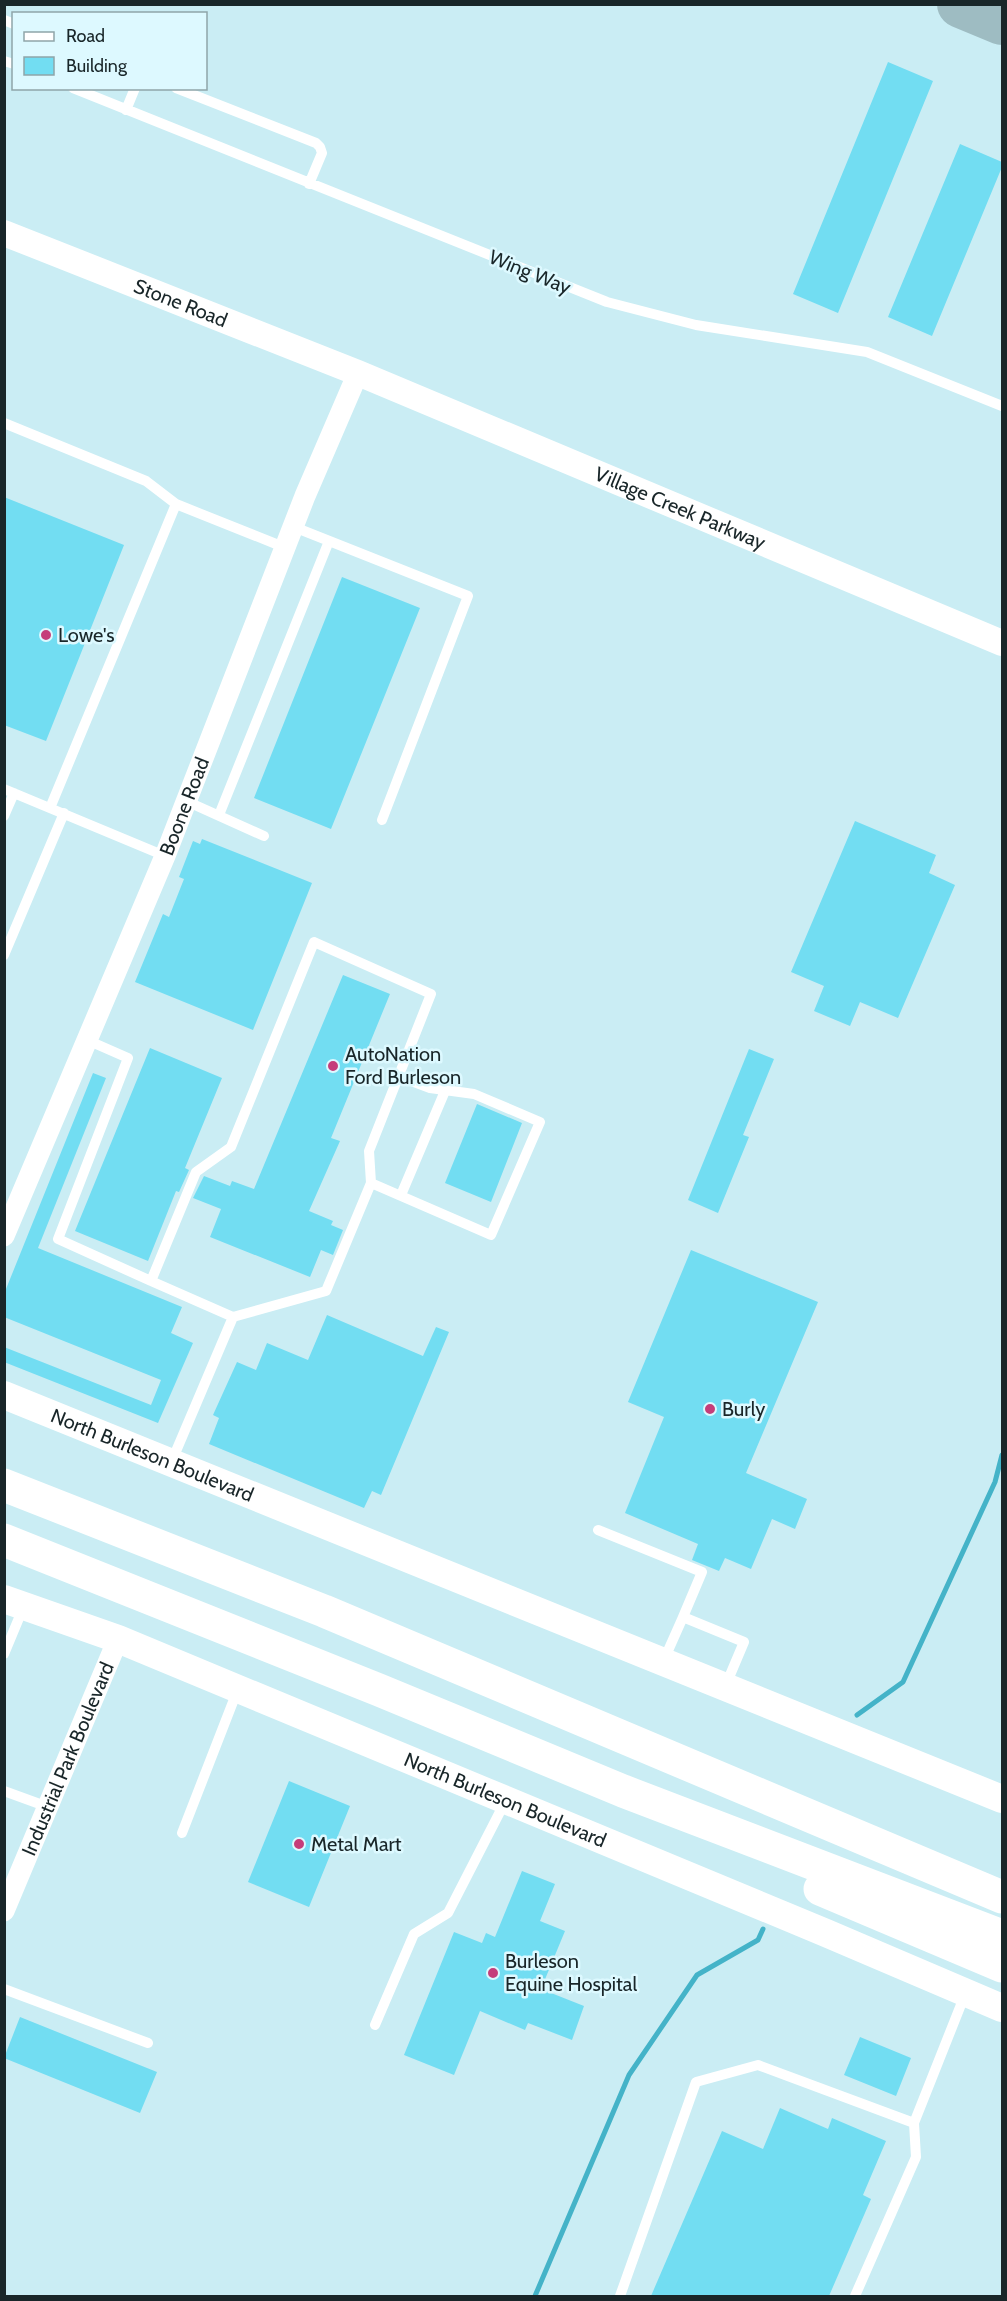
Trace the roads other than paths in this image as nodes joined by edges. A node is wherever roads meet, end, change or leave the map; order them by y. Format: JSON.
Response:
{"nodes":[{"id":1,"x":77,"y":90,"type":"edge"},
{"id":2,"x":134,"y":90,"type":"edge"},
{"id":3,"x":181,"y":90,"type":"edge"},
{"id":4,"x":126,"y":110,"type":"junction"},
{"id":5,"x":309,"y":184,"type":"junction"},
{"id":6,"x":4,"y":232,"type":"edge"},
{"id":7,"x":358,"y":374,"type":"junction"},
{"id":8,"x":1002,"y":406,"type":"edge"},
{"id":9,"x":4,"y":423,"type":"edge"},
{"id":10,"x":176,"y":504,"type":"junction"},
{"id":11,"x":294,"y":527,"type":"junction"},
{"id":12,"x":329,"y":541,"type":"junction"},
{"id":13,"x":286,"y":548,"type":"junction"},
{"id":14,"x":1002,"y":643,"type":"edge"},
{"id":15,"x":9,"y":791,"type":"edge"},
{"id":16,"x":186,"y":801,"type":"junction"},
{"id":17,"x":50,"y":808,"type":"junction"},
{"id":18,"x":64,"y":813,"type":"junction"},
{"id":19,"x":219,"y":815,"type":"junction"},
{"id":20,"x":4,"y":816,"type":"edge"},
{"id":21,"x":382,"y":820,"type":"dead end"},
{"id":22,"x":264,"y":836,"type":"dead end"},
{"id":23,"x":165,"y":856,"type":"junction"},
{"id":24,"x":4,"y":955,"type":"edge"},
{"id":25,"x":87,"y":1040,"type":"junction"},
{"id":26,"x":398,"y":1076,"type":"junction"},
{"id":27,"x":445,"y":1091,"type":"junction"},
{"id":28,"x":371,"y":1183,"type":"junction"},
{"id":29,"x":401,"y":1195,"type":"junction"},
{"id":30,"x":4,"y":1236,"type":"edge"},
{"id":31,"x":152,"y":1281,"type":"junction"},
{"id":32,"x":233,"y":1317,"type":"junction"},
{"id":33,"x":4,"y":1395,"type":"edge"},
{"id":34,"x":171,"y":1463,"type":"junction"},
{"id":35,"x":4,"y":1485,"type":"edge"},
{"id":36,"x":598,"y":1530,"type":"dead end"},
{"id":37,"x":4,"y":1540,"type":"edge"},
{"id":38,"x":4,"y":1547,"type":"edge"},
{"id":39,"x":57,"y":1562,"type":"junction"},
{"id":40,"x":14,"y":1602,"type":"edge"},
{"id":41,"x":683,"y":1617,"type":"junction"},
{"id":42,"x":118,"y":1640,"type":"junction"},
{"id":43,"x":4,"y":1654,"type":"edge"},
{"id":44,"x":663,"y":1662,"type":"junction"},
{"id":45,"x":725,"y":1687,"type":"junction"},
{"id":46,"x":238,"y":1689,"type":"junction"},
{"id":47,"x":640,"y":1745,"type":"junction"},
{"id":48,"x":4,"y":1791,"type":"edge"},
{"id":49,"x":623,"y":1791,"type":"junction"},
{"id":50,"x":1002,"y":1799,"type":"edge"},
{"id":51,"x":506,"y":1800,"type":"junction"},
{"id":52,"x":48,"y":1807,"type":"junction"},
{"id":53,"x":182,"y":1833,"type":"dead end"},
{"id":54,"x":1002,"y":1874,"type":"edge"},
{"id":55,"x":1002,"y":1897,"type":"edge"},
{"id":56,"x":4,"y":1911,"type":"edge"},
{"id":57,"x":1002,"y":1936,"type":"edge"},
{"id":58,"x":1002,"y":1966,"type":"edge"},
{"id":59,"x":6,"y":1992,"type":"edge"},
{"id":60,"x":966,"y":1992,"type":"junction"},
{"id":61,"x":1002,"y":2008,"type":"edge"},
{"id":62,"x":375,"y":2025,"type":"dead end"},
{"id":63,"x":148,"y":2043,"type":"dead end"},
{"id":64,"x":914,"y":2123,"type":"junction"},
{"id":65,"x":620,"y":2296,"type":"edge"},
{"id":66,"x":855,"y":2296,"type":"edge"}],
"edges":[{"from":1,"to":4,"type":"lane","name":"Wing Way"},
{"from":2,"to":4,"type":"lane"},
{"from":3,"to":5,"type":"lane"},
{"from":4,"to":5,"type":"lane","name":"Wing Way"},
{"from":5,"to":8,"type":"lane","name":"Wing Way"},
{"from":6,"to":7,"type":"street","name":"Stone Road"},
{"from":7,"to":11,"type":"street","name":"Boone Road"},
{"from":7,"to":14,"type":"street","name":"Village Creek Parkway"},
{"from":9,"to":10,"type":"lane"},
{"from":10,"to":13,"type":"lane"},
{"from":10,"to":17,"type":"lane"},
{"from":11,"to":12,"type":"lane"},
{"from":11,"to":13,"type":"street","name":"Boone Road"},
{"from":12,"to":19,"type":"lane"},
{"from":12,"to":21,"type":"lane"},
{"from":13,"to":16,"type":"street","name":"Boone Road"},
{"from":15,"to":17,"type":"lane"},
{"from":15,"to":20,"type":"lane"},
{"from":16,"to":19,"type":"lane"},
{"from":16,"to":23,"type":"street","name":"Boone Road"},
{"from":17,"to":18,"type":"lane"},
{"from":18,"to":23,"type":"lane"},
{"from":18,"to":24,"type":"lane"},
{"from":19,"to":22,"type":"lane"},
{"from":23,"to":25,"type":"street","name":"Boone Road"},
{"from":25,"to":30,"type":"street","name":"Boone Road"},
{"from":25,"to":31,"type":"lane"},
{"from":26,"to":27,"type":"lane"},
{"from":26,"to":28,"type":"lane"},
{"from":26,"to":31,"type":"lane"},
{"from":27,"to":29,"type":"lane"},
{"from":27,"to":29,"type":"lane"},
{"from":28,"to":29,"type":"lane"},
{"from":28,"to":32,"type":"lane"},
{"from":31,"to":32,"type":"lane"},
{"from":32,"to":34,"type":"lane"},
{"from":33,"to":34,"type":"main road","name":"North Burleson Boulevard"},
{"from":34,"to":44,"type":"main road","name":"North Burleson Boulevard"},
{"from":35,"to":47,"type":"highway"},
{"from":36,"to":41,"type":"lane"},
{"from":37,"to":39,"type":"highway"},
{"from":38,"to":39,"type":"highway"},
{"from":39,"to":49,"type":"highway"},
{"from":40,"to":42,"type":"main road","name":"North Burleson Boulevard"},
{"from":40,"to":43,"type":"lane"},
{"from":41,"to":44,"type":"lane"},
{"from":41,"to":45,"type":"lane"},
{"from":42,"to":46,"type":"main road","name":"North Burleson Boulevard"},
{"from":42,"to":52,"type":"street","name":"Industrial Park Boulevard"},
{"from":44,"to":45,"type":"main road","name":"North Burleson Boulevard"},
{"from":45,"to":50,"type":"main road","name":"North Burleson Boulevard"},
{"from":46,"to":51,"type":"main road","name":"North Burleson Boulevard"},
{"from":46,"to":53,"type":"lane"},
{"from":47,"to":54,"type":"highway"},
{"from":47,"to":55,"type":"highway"},
{"from":48,"to":52,"type":"lane"},
{"from":49,"to":57,"type":"highway"},
{"from":49,"to":58,"type":"highway"},
{"from":51,"to":60,"type":"main road","name":"North Burleson Boulevard"},
{"from":51,"to":62,"type":"lane"},
{"from":52,"to":56,"type":"street","name":"Industrial Park Boulevard"},
{"from":59,"to":63,"type":"lane"},
{"from":60,"to":61,"type":"main road","name":"North Burleson Boulevard"},
{"from":60,"to":64,"type":"lane"},
{"from":64,"to":65,"type":"lane"},
{"from":64,"to":66,"type":"lane"}]}
